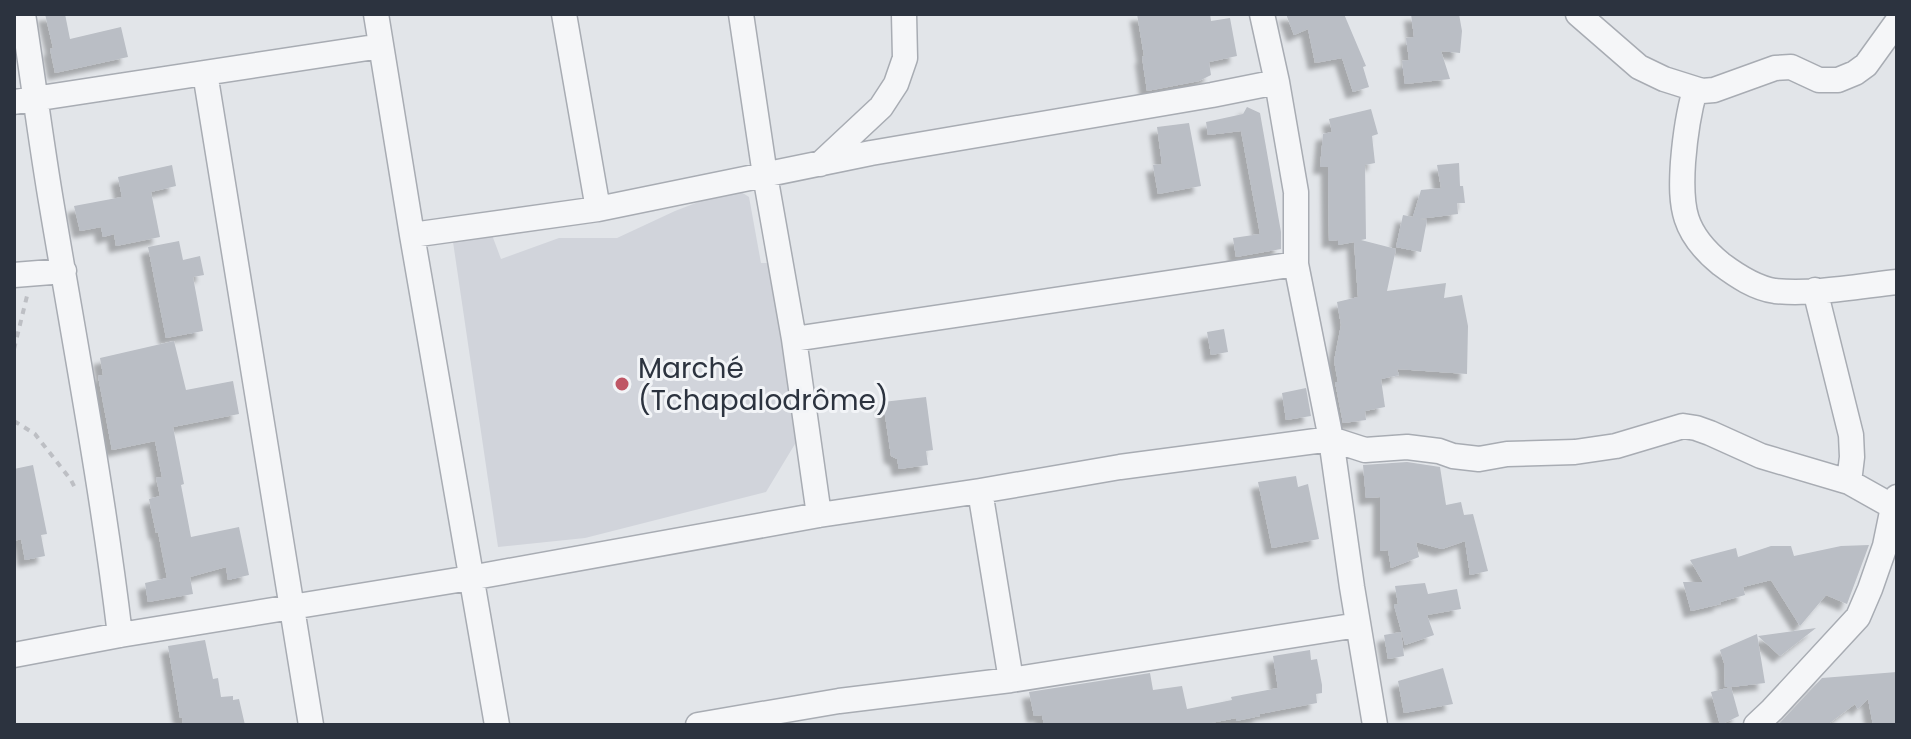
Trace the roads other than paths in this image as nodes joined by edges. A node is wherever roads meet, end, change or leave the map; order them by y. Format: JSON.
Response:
{"nodes":[{"id":1,"x":23,"y":14,"type":"edge"},
{"id":2,"x":376,"y":14,"type":"edge"},
{"id":3,"x":564,"y":14,"type":"edge"},
{"id":4,"x":741,"y":14,"type":"edge"},
{"id":5,"x":904,"y":14,"type":"edge"},
{"id":6,"x":1262,"y":14,"type":"edge"},
{"id":7,"x":1578,"y":14,"type":"edge"},
{"id":8,"x":1897,"y":22,"type":"edge"},
{"id":9,"x":381,"y":46,"type":"junction"},
{"id":10,"x":205,"y":73,"type":"junction"},
{"id":11,"x":1277,"y":82,"type":"junction"},
{"id":12,"x":1695,"y":90,"type":"junction"},
{"id":13,"x":24,"y":100,"type":"edge"},
{"id":14,"x":820,"y":164,"type":"junction"},
{"id":15,"x":765,"y":175,"type":"junction"},
{"id":16,"x":598,"y":209,"type":"junction"},
{"id":17,"x":412,"y":235,"type":"junction"},
{"id":18,"x":1296,"y":264,"type":"junction"},
{"id":19,"x":64,"y":271,"type":"junction"},
{"id":20,"x":14,"y":275,"type":"edge"},
{"id":21,"x":1897,"y":282,"type":"edge"},
{"id":22,"x":1815,"y":290,"type":"junction"},
{"id":23,"x":794,"y":339,"type":"junction"},
{"id":24,"x":1331,"y":439,"type":"junction"},
{"id":25,"x":1849,"y":482,"type":"junction"},
{"id":26,"x":980,"y":491,"type":"junction"},
{"id":27,"x":1896,"y":504,"type":"edge"},
{"id":28,"x":819,"y":515,"type":"junction"},
{"id":29,"x":470,"y":578,"type":"junction"},
{"id":30,"x":292,"y":606,"type":"junction"},
{"id":31,"x":1358,"y":625,"type":"junction"},
{"id":32,"x":120,"y":635,"type":"junction"},
{"id":33,"x":14,"y":655,"type":"edge"},
{"id":34,"x":1011,"y":680,"type":"junction"},
{"id":35,"x":842,"y":713,"type":"edge"},
{"id":36,"x":311,"y":725,"type":"edge"},
{"id":37,"x":497,"y":725,"type":"edge"},
{"id":38,"x":698,"y":725,"type":"edge"},
{"id":39,"x":1375,"y":725,"type":"edge"},
{"id":40,"x":1756,"y":725,"type":"edge"}],
"edges":[{"from":1,"to":13,"type":"street"},
{"from":2,"to":9,"type":"street"},
{"from":3,"to":16,"type":"street"},
{"from":4,"to":15,"type":"street"},
{"from":5,"to":14,"type":"street"},
{"from":6,"to":11,"type":"street"},
{"from":7,"to":12,"type":"street"},
{"from":8,"to":12,"type":"street"},
{"from":9,"to":10,"type":"street"},
{"from":9,"to":17,"type":"street"},
{"from":10,"to":13,"type":"street"},
{"from":10,"to":30,"type":"street"},
{"from":11,"to":14,"type":"street"},
{"from":11,"to":18,"type":"street"},
{"from":12,"to":22,"type":"street"},
{"from":13,"to":19,"type":"street"},
{"from":14,"to":15,"type":"street"},
{"from":15,"to":16,"type":"street"},
{"from":15,"to":23,"type":"street"},
{"from":16,"to":17,"type":"street"},
{"from":17,"to":29,"type":"street"},
{"from":18,"to":23,"type":"street"},
{"from":18,"to":24,"type":"street"},
{"from":19,"to":20,"type":"street"},
{"from":19,"to":32,"type":"street"},
{"from":21,"to":22,"type":"street"},
{"from":22,"to":25,"type":"street"},
{"from":23,"to":28,"type":"street"},
{"from":24,"to":25,"type":"street"},
{"from":24,"to":26,"type":"street"},
{"from":24,"to":31,"type":"street"},
{"from":25,"to":27,"type":"street"},
{"from":26,"to":28,"type":"street"},
{"from":26,"to":34,"type":"street"},
{"from":27,"to":40,"type":"street"},
{"from":28,"to":29,"type":"street"},
{"from":29,"to":30,"type":"street"},
{"from":29,"to":37,"type":"street"},
{"from":30,"to":32,"type":"street"},
{"from":30,"to":36,"type":"street"},
{"from":31,"to":34,"type":"street"},
{"from":31,"to":39,"type":"street"},
{"from":32,"to":33,"type":"street"},
{"from":34,"to":35,"type":"street"},
{"from":35,"to":38,"type":"street"}]}
